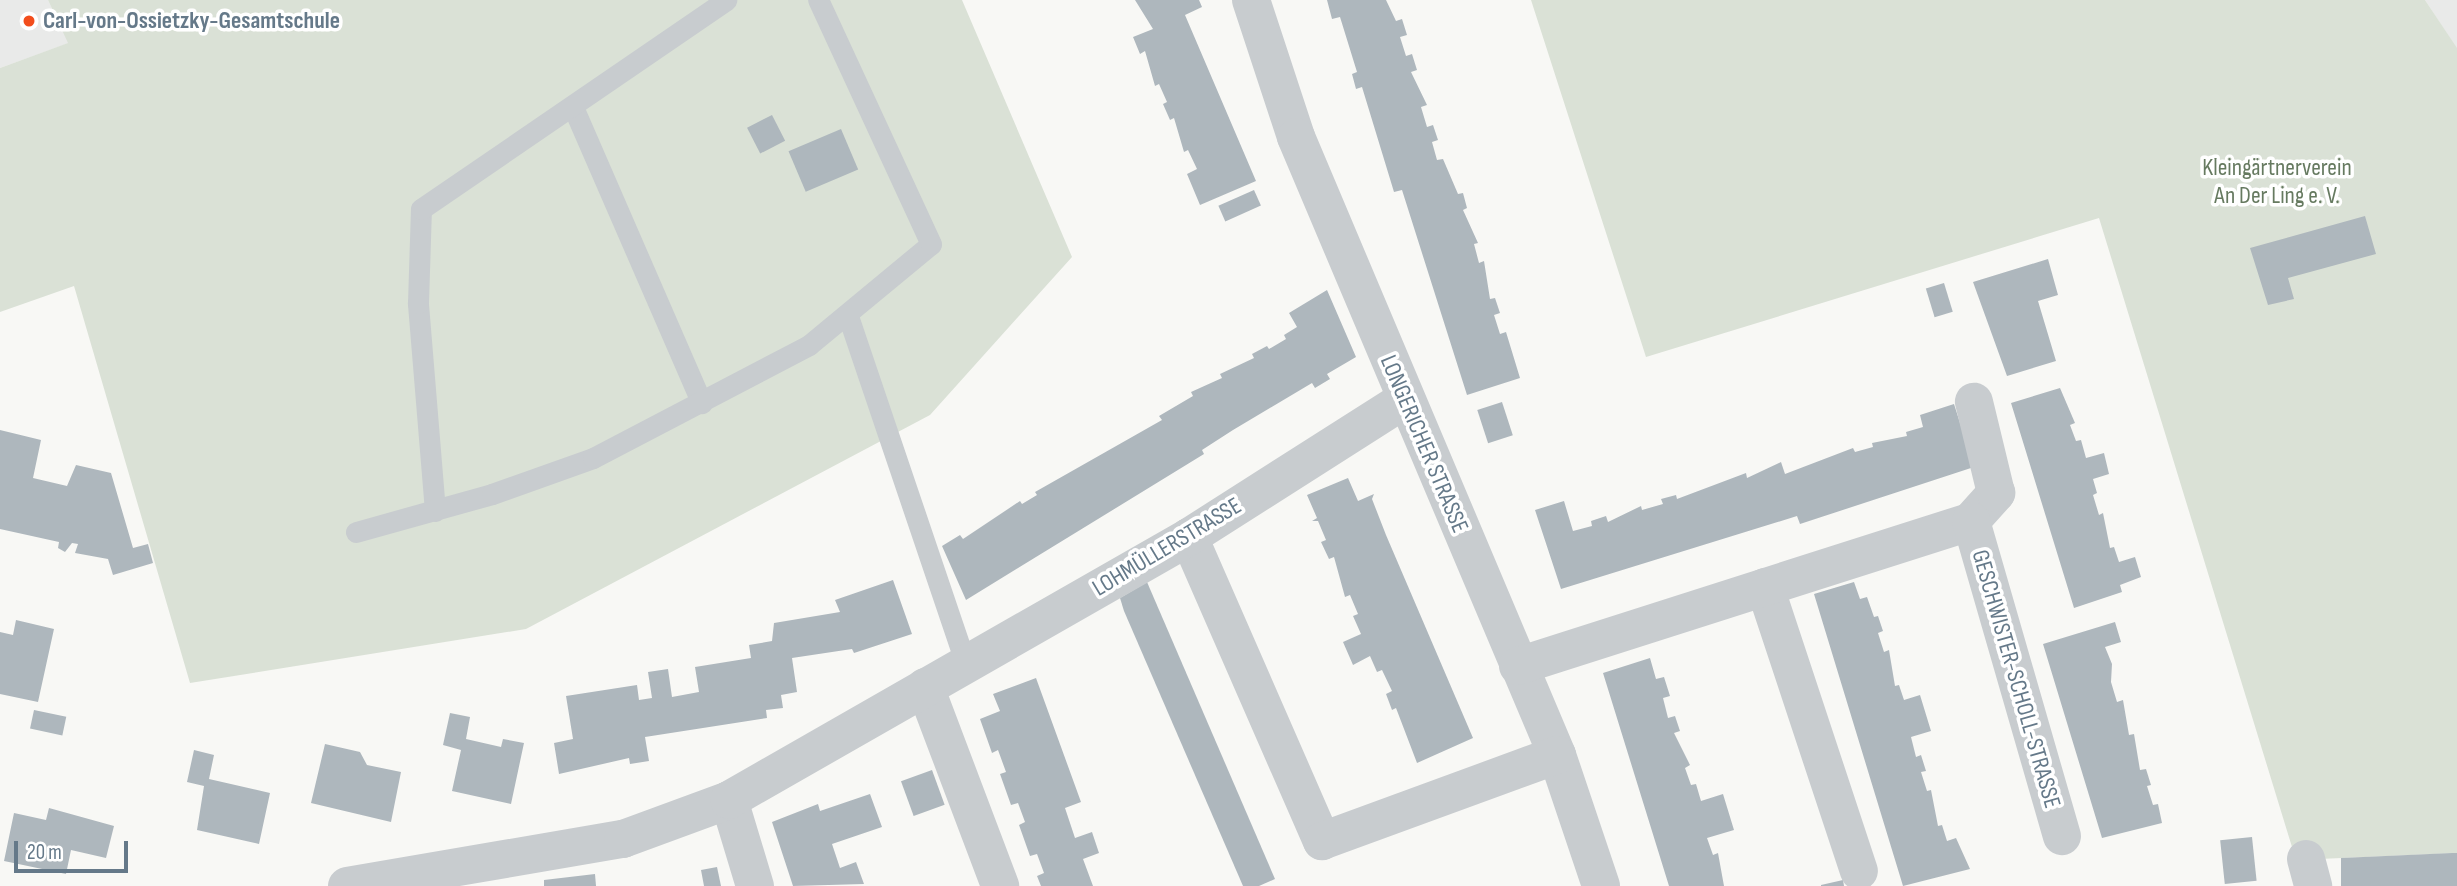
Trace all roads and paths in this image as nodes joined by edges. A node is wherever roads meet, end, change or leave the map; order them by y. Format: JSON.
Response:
{"nodes":[{"id":1,"x":726,"y":0,"type":"edge"},
{"id":2,"x":818,"y":0,"type":"edge"},
{"id":3,"x":1251,"y":0,"type":"edge"},
{"id":4,"x":573,"y":107,"type":"junction"},
{"id":5,"x":848,"y":316,"type":"junction"},
{"id":6,"x":1404,"y":400,"type":"junction"},
{"id":7,"x":1973,"y":402,"type":"dead end"},
{"id":8,"x":702,"y":403,"type":"junction"},
{"id":9,"x":435,"y":510,"type":"junction"},
{"id":10,"x":1971,"y":521,"type":"junction"},
{"id":11,"x":356,"y":532,"type":"dead end"},
{"id":12,"x":1189,"y":537,"type":"junction"},
{"id":13,"x":1765,"y":587,"type":"junction"},
{"id":14,"x":966,"y":664,"type":"junction"},
{"id":15,"x":1518,"y":666,"type":"junction"},
{"id":16,"x":925,"y":687,"type":"junction"},
{"id":17,"x":1557,"y":755,"type":"junction"},
{"id":18,"x":729,"y":800,"type":"junction"},
{"id":19,"x":2062,"y":836,"type":"dead end"},
{"id":20,"x":1859,"y":871,"type":"dead end"},
{"id":21,"x":494,"y":874,"type":"edge"},
{"id":22,"x":347,"y":886,"type":"edge"},
{"id":23,"x":755,"y":886,"type":"edge"},
{"id":24,"x":1000,"y":886,"type":"edge"},
{"id":25,"x":1601,"y":886,"type":"edge"}],
"edges":[{"from":1,"to":4,"type":"lane"},
{"from":2,"to":5,"type":"lane"},
{"from":3,"to":6,"type":"street","name":"LONGERICHER STRASSE"},
{"from":4,"to":8,"type":"lane"},
{"from":4,"to":9,"type":"lane"},
{"from":5,"to":8,"type":"lane"},
{"from":5,"to":14,"type":"lane"},
{"from":6,"to":12,"type":"street","name":"LOHMÜLLERSTRASSE"},
{"from":6,"to":15,"type":"street","name":"LONGERICHER STRASSE"},
{"from":7,"to":10,"type":"street","name":"GESCHWISTER-SCHOLL-STRASSE"},
{"from":8,"to":9,"type":"lane"},
{"from":9,"to":11,"type":"lane"},
{"from":10,"to":13,"type":"street","name":"GESCHWISTER-SCHOLL-STRASSE"},
{"from":10,"to":19,"type":"street","name":"GESCHWISTER-SCHOLL-STRASSE"},
{"from":12,"to":14,"type":"street","name":"LOHMÜLLERSTRASSE"},
{"from":12,"to":17,"type":"street"},
{"from":13,"to":15,"type":"street","name":"GESCHWISTER-SCHOLL-STRASSE"},
{"from":13,"to":20,"type":"street"},
{"from":14,"to":16,"type":"street","name":"LOHMÜLLERSTRASSE"},
{"from":15,"to":17,"type":"street","name":"LONGERICHER STRASSE"},
{"from":16,"to":18,"type":"street","name":"LOHMÜLLERSTRASSE"},
{"from":16,"to":24,"type":"street"},
{"from":17,"to":25,"type":"street","name":"LONGERICHER STRASSE"},
{"from":18,"to":21,"type":"street","name":"LOHMÜLLERSTRASSE"},
{"from":18,"to":23,"type":"street"},
{"from":21,"to":22,"type":"street","name":"LOHMÜLLERSTRASSE"}]}
